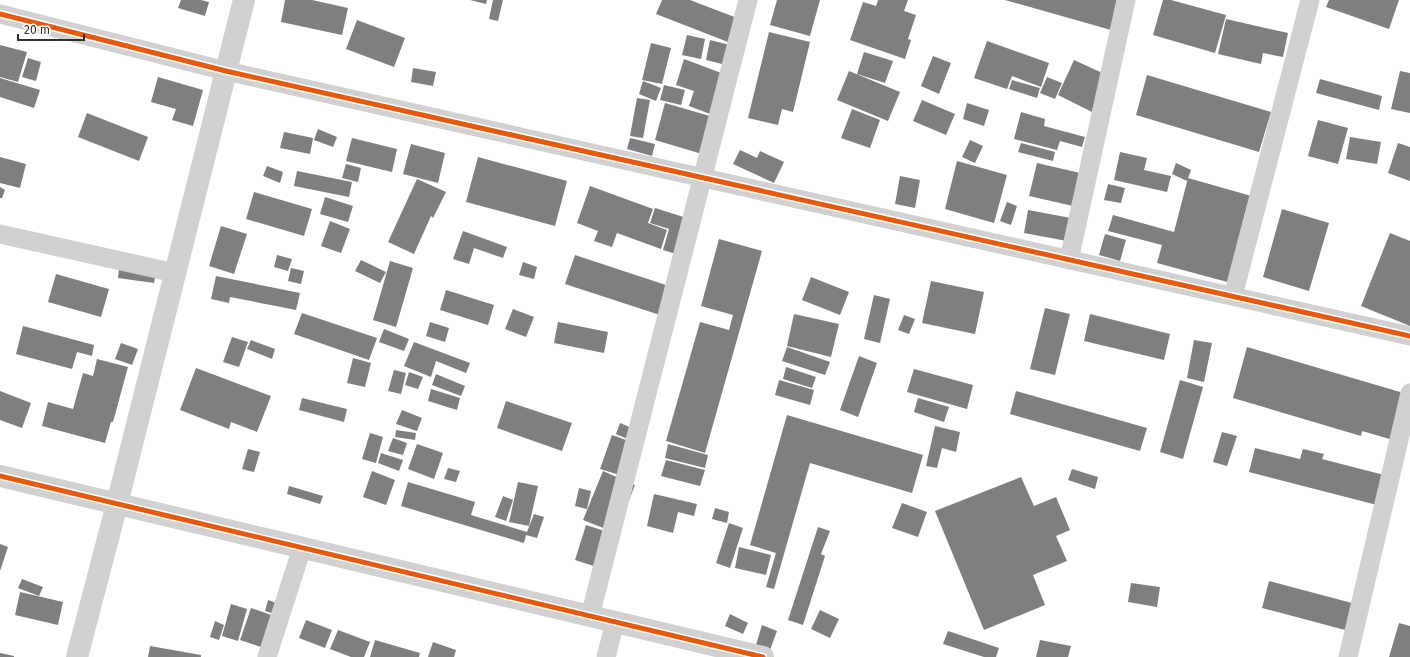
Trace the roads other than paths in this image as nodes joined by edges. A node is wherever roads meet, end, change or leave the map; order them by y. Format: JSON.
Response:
{"nodes":[{"id":1,"x":244,"y":0,"type":"edge"},
{"id":2,"x":748,"y":0,"type":"edge"},
{"id":3,"x":1126,"y":0,"type":"edge"},
{"id":4,"x":1310,"y":0,"type":"edge"},
{"id":5,"x":0,"y":14,"type":"edge"},
{"id":6,"x":226,"y":71,"type":"junction"},
{"id":7,"x":703,"y":178,"type":"junction"},
{"id":8,"x":0,"y":234,"type":"edge"},
{"id":9,"x":1069,"y":260,"type":"junction"},
{"id":10,"x":175,"y":273,"type":"junction"},
{"id":11,"x":1233,"y":296,"type":"junction"},
{"id":12,"x":1410,"y":336,"type":"edge"},
{"id":13,"x":1410,"y":393,"type":"edge"},
{"id":14,"x":0,"y":476,"type":"edge"},
{"id":15,"x":117,"y":504,"type":"junction"},
{"id":16,"x":302,"y":548,"type":"junction"},
{"id":17,"x":590,"y":616,"type":"junction"},
{"id":18,"x":615,"y":622,"type":"junction"},
{"id":19,"x":77,"y":657,"type":"edge"},
{"id":20,"x":267,"y":657,"type":"edge"},
{"id":21,"x":606,"y":657,"type":"edge"},
{"id":22,"x":763,"y":657,"type":"edge"},
{"id":23,"x":1348,"y":657,"type":"edge"}],
"edges":[{"from":1,"to":6,"type":"street"},
{"from":2,"to":7,"type":"street"},
{"from":3,"to":9,"type":"street"},
{"from":4,"to":11,"type":"street"},
{"from":5,"to":6,"type":"street"},
{"from":6,"to":7,"type":"street"},
{"from":6,"to":10,"type":"street"},
{"from":7,"to":9,"type":"street"},
{"from":7,"to":17,"type":"street"},
{"from":8,"to":10,"type":"street"},
{"from":9,"to":11,"type":"street"},
{"from":10,"to":15,"type":"street"},
{"from":11,"to":12,"type":"street"},
{"from":13,"to":23,"type":"street"},
{"from":14,"to":15,"type":"street"},
{"from":15,"to":16,"type":"street"},
{"from":15,"to":19,"type":"street"},
{"from":16,"to":17,"type":"street"},
{"from":16,"to":20,"type":"street"},
{"from":17,"to":18,"type":"street"},
{"from":18,"to":21,"type":"street"},
{"from":18,"to":22,"type":"street"}]}
